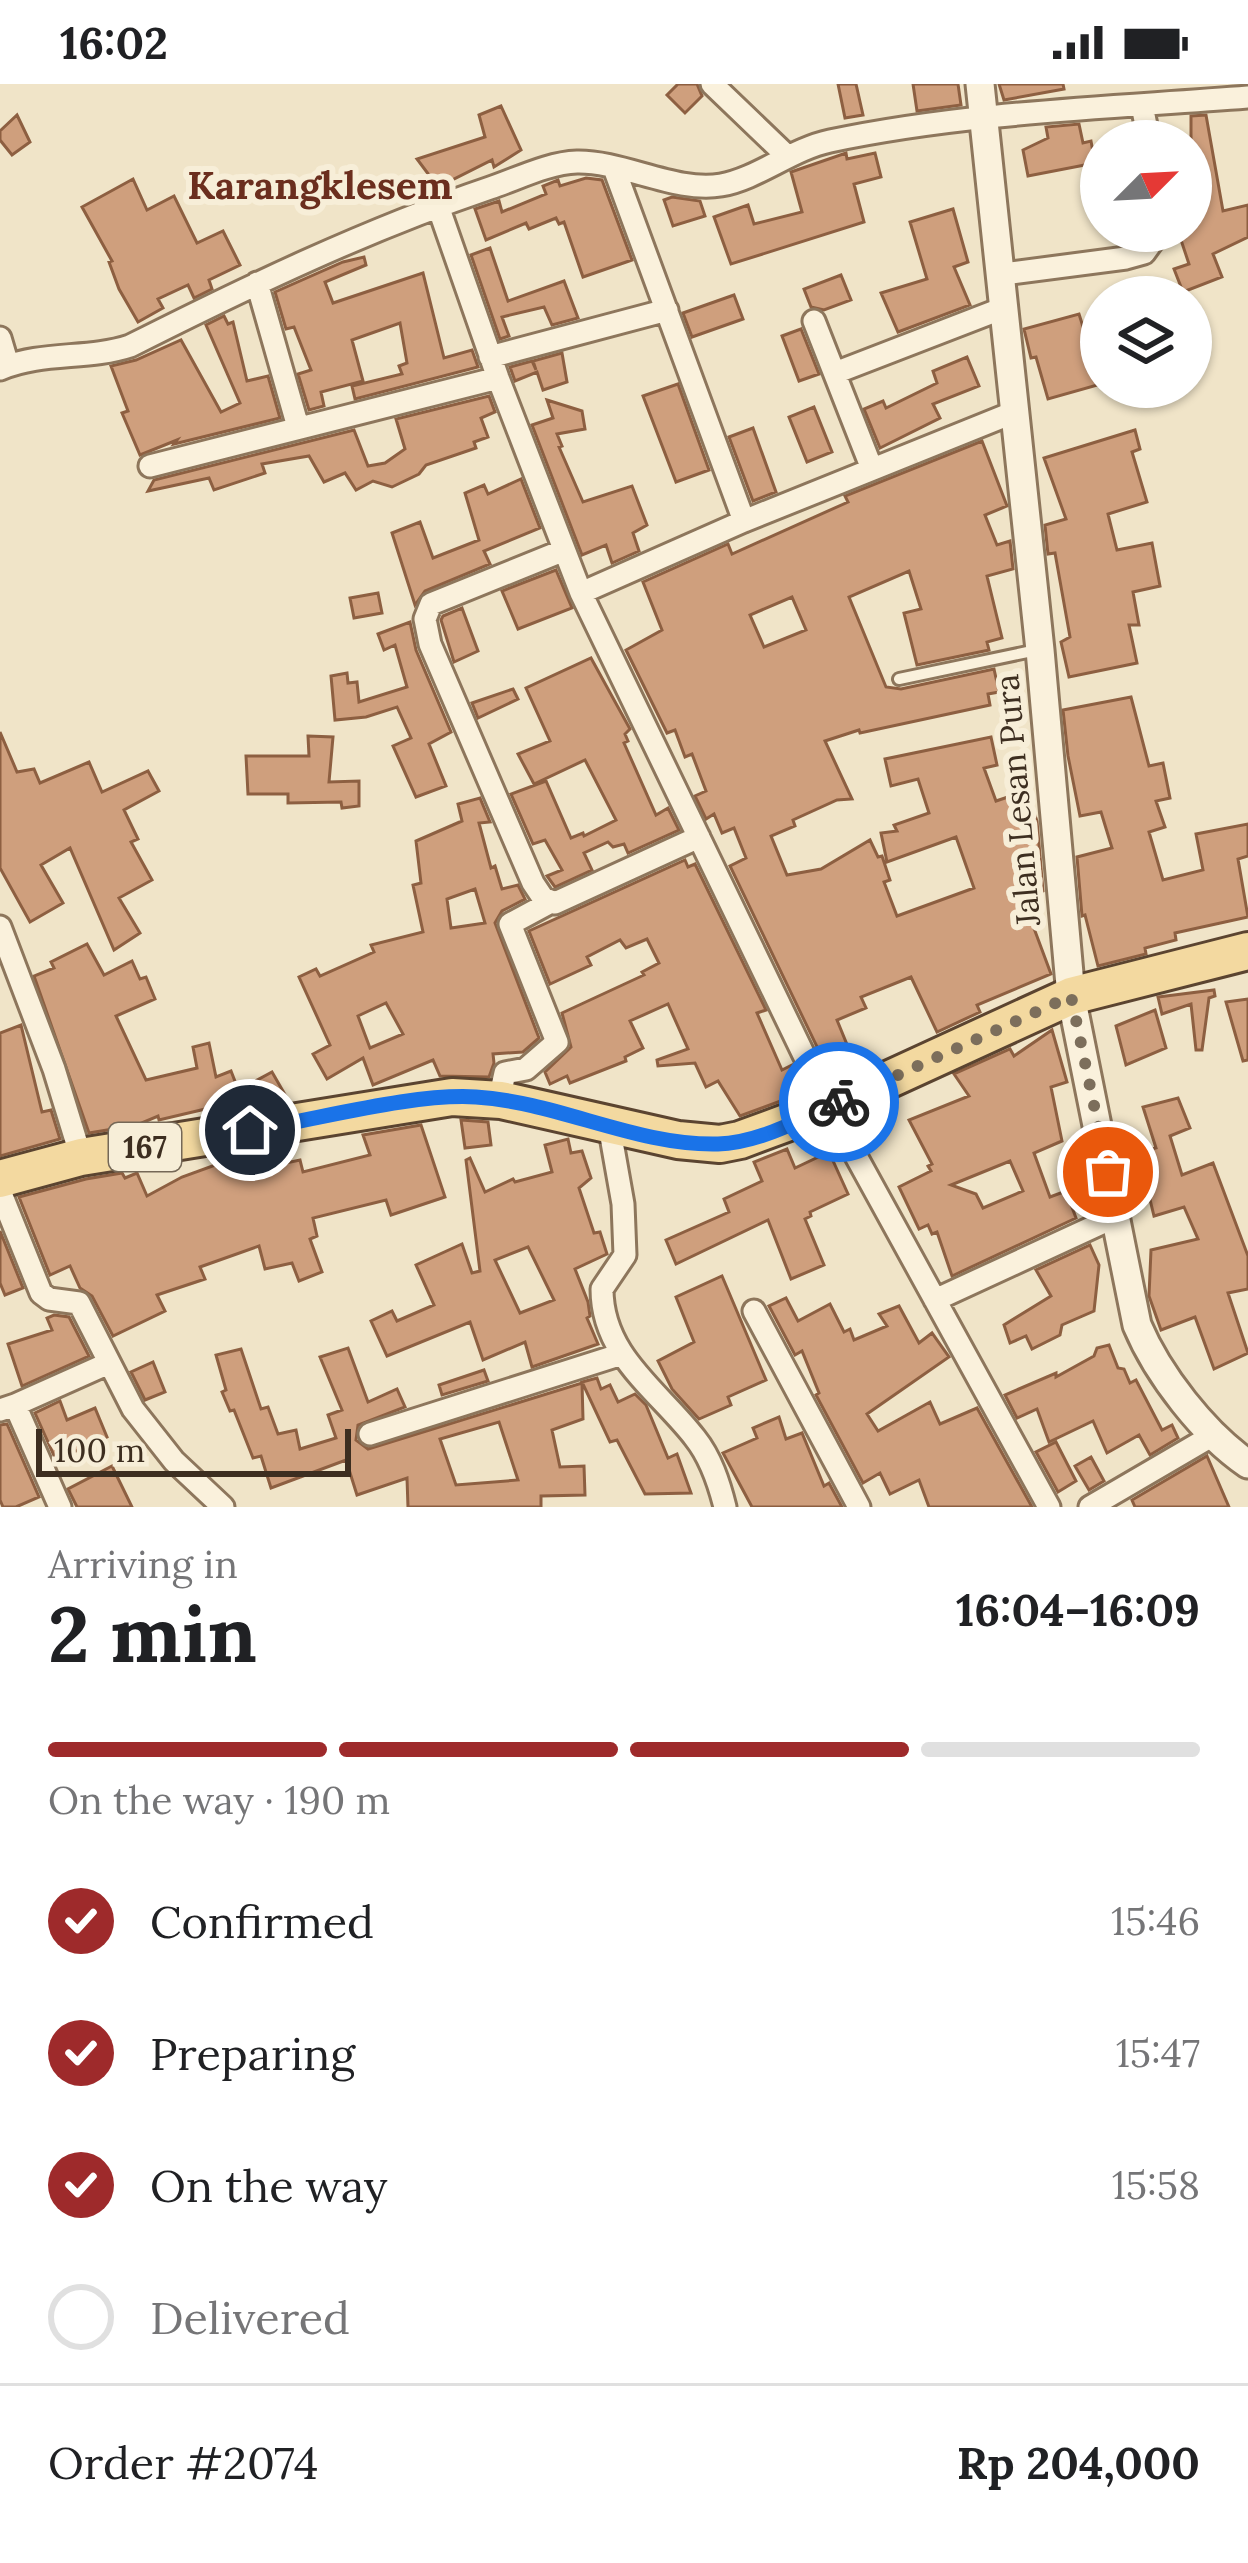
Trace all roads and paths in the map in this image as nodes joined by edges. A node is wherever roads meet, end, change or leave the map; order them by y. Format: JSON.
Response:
{"nodes":[{"id":1,"x":980,"y":84,"type":"edge"},
{"id":2,"x":719,"y":92,"type":"edge"},
{"id":3,"x":1248,"y":97,"type":"edge"},
{"id":4,"x":1142,"y":106,"type":"junction"},
{"id":5,"x":983,"y":117,"type":"junction"},
{"id":6,"x":1145,"y":120,"type":"edge"},
{"id":7,"x":786,"y":155,"type":"junction"},
{"id":8,"x":614,"y":168,"type":"junction"},
{"id":9,"x":438,"y":206,"type":"junction"},
{"id":10,"x":1145,"y":252,"type":"edge"},
{"id":11,"x":1003,"y":274,"type":"junction"},
{"id":12,"x":256,"y":283,"type":"junction"},
{"id":13,"x":1006,"y":307,"type":"junction"},
{"id":14,"x":667,"y":310,"type":"junction"},
{"id":15,"x":814,"y":321,"type":"dead end"},
{"id":16,"x":0,"y":338,"type":"edge"},
{"id":17,"x":4,"y":367,"type":"edge"},
{"id":18,"x":494,"y":367,"type":"junction"},
{"id":19,"x":835,"y":373,"type":"junction"},
{"id":20,"x":1016,"y":410,"type":"junction"},
{"id":21,"x":298,"y":427,"type":"junction"},
{"id":22,"x":150,"y":466,"type":"dead end"},
{"id":23,"x":872,"y":470,"type":"junction"},
{"id":24,"x":743,"y":521,"type":"junction"},
{"id":25,"x":562,"y":551,"type":"junction"},
{"id":26,"x":581,"y":593,"type":"junction"},
{"id":27,"x":1040,"y":650,"type":"junction"},
{"id":28,"x":899,"y":679,"type":"dead end"},
{"id":29,"x":700,"y":837,"type":"junction"},
{"id":30,"x":549,"y":903,"type":"junction"},
{"id":31,"x":0,"y":927,"type":"edge"},
{"id":32,"x":1248,"y":950,"type":"edge"},
{"id":33,"x":1071,"y":996,"type":"junction"},
{"id":34,"x":499,"y":1100,"type":"junction"},
{"id":35,"x":829,"y":1107,"type":"junction"},
{"id":36,"x":609,"y":1125,"type":"junction"},
{"id":37,"x":81,"y":1157,"type":"junction"},
{"id":38,"x":0,"y":1179,"type":"edge"},
{"id":39,"x":0,"y":1191,"type":"edge"},
{"id":40,"x":1117,"y":1216,"type":"junction"},
{"id":41,"x":935,"y":1300,"type":"junction"},
{"id":42,"x":754,"y":1311,"type":"dead end"},
{"id":43,"x":622,"y":1354,"type":"junction"},
{"id":44,"x":109,"y":1363,"type":"junction"},
{"id":45,"x":7,"y":1408,"type":"edge"},
{"id":46,"x":370,"y":1434,"type":"dead end"},
{"id":47,"x":1215,"y":1434,"type":"junction"},
{"id":48,"x":1248,"y":1464,"type":"edge"},
{"id":49,"x":60,"y":1507,"type":"edge"},
{"id":50,"x":223,"y":1507,"type":"edge"},
{"id":51,"x":725,"y":1507,"type":"edge"},
{"id":52,"x":860,"y":1507,"type":"edge"},
{"id":53,"x":1049,"y":1507,"type":"edge"},
{"id":54,"x":1090,"y":1507,"type":"edge"}],
"edges":[{"from":1,"to":5,"type":"street","name":"Jalan Lesan Pura"},
{"from":2,"to":7,"type":"street"},
{"from":3,"to":4,"type":"street"},
{"from":4,"to":5,"type":"street"},
{"from":4,"to":6,"type":"street"},
{"from":5,"to":7,"type":"street"},
{"from":5,"to":11,"type":"street","name":"Jalan Lesan Pura"},
{"from":7,"to":8,"type":"street"},
{"from":8,"to":9,"type":"street"},
{"from":8,"to":14,"type":"street"},
{"from":9,"to":12,"type":"street"},
{"from":9,"to":18,"type":"street"},
{"from":10,"to":11,"type":"street"},
{"from":11,"to":13,"type":"street","name":"Jalan Lesan Pura"},
{"from":12,"to":17,"type":"street"},
{"from":12,"to":21,"type":"street"},
{"from":13,"to":19,"type":"street"},
{"from":13,"to":20,"type":"street","name":"Jalan Lesan Pura"},
{"from":14,"to":18,"type":"street"},
{"from":14,"to":24,"type":"street"},
{"from":15,"to":19,"type":"street"},
{"from":16,"to":17,"type":"street"},
{"from":18,"to":21,"type":"street"},
{"from":18,"to":25,"type":"street"},
{"from":19,"to":23,"type":"street"},
{"from":20,"to":23,"type":"street"},
{"from":20,"to":27,"type":"street","name":"Jalan Lesan Pura"},
{"from":21,"to":22,"type":"street"},
{"from":23,"to":24,"type":"street"},
{"from":24,"to":26,"type":"street"},
{"from":25,"to":26,"type":"street"},
{"from":25,"to":30,"type":"street"},
{"from":26,"to":29,"type":"street"},
{"from":27,"to":28,"type":"lane"},
{"from":27,"to":33,"type":"street","name":"Jalan Lesan Pura"},
{"from":29,"to":30,"type":"street"},
{"from":29,"to":35,"type":"street"},
{"from":30,"to":34,"type":"street"},
{"from":31,"to":37,"type":"street"},
{"from":32,"to":33,"type":"main road","number":"167"},
{"from":33,"to":35,"type":"main road","number":"167"},
{"from":33,"to":40,"type":"street","name":"Jalan Lesan Pura"},
{"from":34,"to":36,"type":"main road","number":"167"},
{"from":34,"to":37,"type":"main road","number":"167"},
{"from":35,"to":36,"type":"main road","number":"167"},
{"from":35,"to":41,"type":"street"},
{"from":36,"to":43,"type":"street"},
{"from":37,"to":38,"type":"main road","number":"167"},
{"from":39,"to":44,"type":"street"},
{"from":40,"to":41,"type":"street"},
{"from":40,"to":47,"type":"street","name":"Jalan Lesan Pura"},
{"from":41,"to":53,"type":"street"},
{"from":42,"to":52,"type":"street"},
{"from":43,"to":46,"type":"street"},
{"from":43,"to":51,"type":"street"},
{"from":44,"to":45,"type":"street"},
{"from":44,"to":50,"type":"street"},
{"from":45,"to":49,"type":"street"},
{"from":47,"to":48,"type":"street","name":"Jalan Lesan Pura"},
{"from":47,"to":54,"type":"street"}]}
